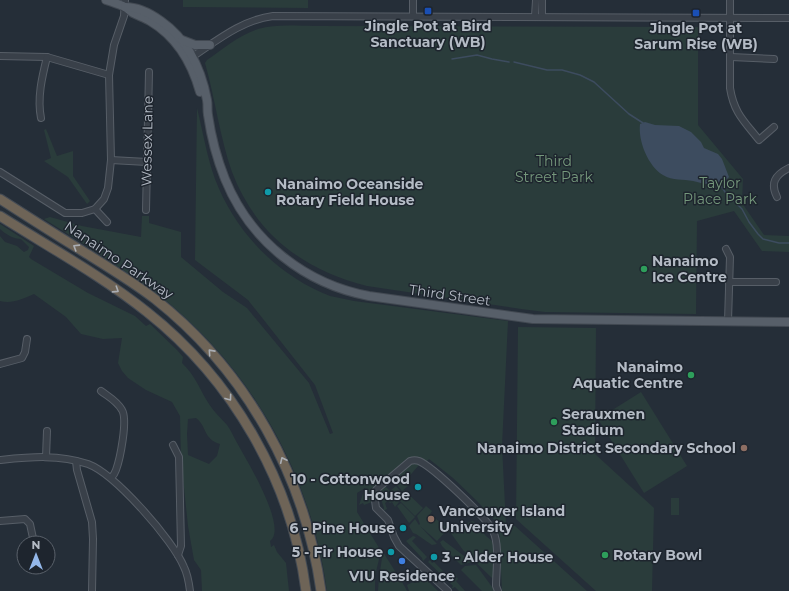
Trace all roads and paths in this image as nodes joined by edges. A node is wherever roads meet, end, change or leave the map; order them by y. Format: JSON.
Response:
{"nodes":[{"id":1,"x":106,"y":0,"type":"edge"},
{"id":2,"x":413,"y":0,"type":"edge"},
{"id":3,"x":536,"y":0,"type":"edge"},
{"id":4,"x":542,"y":0,"type":"edge"},
{"id":5,"x":730,"y":0,"type":"edge"},
{"id":6,"x":125,"y":3,"type":"edge"},
{"id":7,"x":413,"y":16,"type":"junction"},
{"id":8,"x":538,"y":16,"type":"junction"},
{"id":9,"x":730,"y":17,"type":"junction"},
{"id":10,"x":789,"y":18,"type":"edge"},
{"id":11,"x":182,"y":40,"type":"junction"},
{"id":12,"x":210,"y":45,"type":"junction"},
{"id":13,"x":0,"y":56,"type":"edge"},
{"id":14,"x":47,"y":57,"type":"junction"},
{"id":15,"x":731,"y":57,"type":"junction"},
{"id":16,"x":191,"y":58,"type":"junction"},
{"id":17,"x":774,"y":59,"type":"dead end"},
{"id":18,"x":149,"y":72,"type":"dead end"},
{"id":19,"x":109,"y":75,"type":"junction"},
{"id":20,"x":41,"y":118,"type":"dead end"},
{"id":21,"x":774,"y":127,"type":"dead end"},
{"id":22,"x":111,"y":160,"type":"junction"},
{"id":23,"x":147,"y":162,"type":"junction"},
{"id":24,"x":789,"y":168,"type":"edge"},
{"id":25,"x":0,"y":172,"type":"edge"},
{"id":26,"x":777,"y":197,"type":"dead end"},
{"id":27,"x":0,"y":199,"type":"edge"},
{"id":28,"x":95,"y":209,"type":"junction"},
{"id":29,"x":146,"y":210,"type":"dead end"},
{"id":30,"x":0,"y":216,"type":"edge"},
{"id":31,"x":107,"y":222,"type":"dead end"},
{"id":32,"x":726,"y":249,"type":"dead end"},
{"id":33,"x":729,"y":282,"type":"junction"},
{"id":34,"x":776,"y":282,"type":"dead end"},
{"id":35,"x":728,"y":321,"type":"junction"},
{"id":36,"x":789,"y":322,"type":"edge"},
{"id":37,"x":27,"y":339,"type":"dead end"},
{"id":38,"x":0,"y":364,"type":"edge"},
{"id":39,"x":101,"y":392,"type":"dead end"},
{"id":40,"x":47,"y":431,"type":"dead end"},
{"id":41,"x":173,"y":445,"type":"dead end"},
{"id":42,"x":46,"y":457,"type":"junction"},
{"id":43,"x":0,"y":460,"type":"edge"},
{"id":44,"x":76,"y":461,"type":"junction"},
{"id":45,"x":111,"y":478,"type":"junction"},
{"id":46,"x":0,"y":521,"type":"edge"},
{"id":47,"x":32,"y":535,"type":"edge"},
{"id":48,"x":178,"y":555,"type":"junction"},
{"id":49,"x":92,"y":591,"type":"edge"},
{"id":50,"x":190,"y":591,"type":"edge"},
{"id":51,"x":306,"y":591,"type":"edge"},
{"id":52,"x":320,"y":591,"type":"edge"},
{"id":53,"x":448,"y":591,"type":"edge"},
{"id":54,"x":498,"y":591,"type":"edge"}],
"edges":[{"from":1,"to":6,"type":"main road"},
{"from":2,"to":7,"type":"street"},
{"from":3,"to":8,"type":"street"},
{"from":4,"to":8,"type":"street"},
{"from":5,"to":9,"type":"street"},
{"from":6,"to":11,"type":"main road"},
{"from":6,"to":16,"type":"main road"},
{"from":6,"to":19,"type":"street"},
{"from":7,"to":8,"type":"street"},
{"from":7,"to":12,"type":"street"},
{"from":8,"to":9,"type":"street"},
{"from":9,"to":10,"type":"street"},
{"from":9,"to":15,"type":"street"},
{"from":11,"to":12,"type":"main road"},
{"from":11,"to":16,"type":"main road"},
{"from":12,"to":16,"type":"street"},
{"from":13,"to":14,"type":"street"},
{"from":14,"to":19,"type":"street"},
{"from":14,"to":20,"type":"street"},
{"from":15,"to":17,"type":"street"},
{"from":15,"to":21,"type":"street"},
{"from":16,"to":35,"type":"main road","name":"Third Street"},
{"from":18,"to":23,"type":"street","name":"Wessex Lane"},
{"from":19,"to":22,"type":"street"},
{"from":22,"to":23,"type":"street"},
{"from":22,"to":28,"type":"street"},
{"from":23,"to":29,"type":"street","name":"Wessex Lane"},
{"from":24,"to":26,"type":"street"},
{"from":25,"to":28,"type":"street"},
{"from":52,"to":27,"type":"highway","name":"Nanaimo Parkway","one_way":true},
{"from":28,"to":31,"type":"street"},
{"from":30,"to":51,"type":"highway","name":"Nanaimo Parkway","one_way":true},
{"from":32,"to":33,"type":"street"},
{"from":33,"to":34,"type":"street"},
{"from":33,"to":35,"type":"street"},
{"from":35,"to":36,"type":"main road","name":"Third Street"},
{"from":37,"to":38,"type":"street"},
{"from":39,"to":45,"type":"street"},
{"from":40,"to":42,"type":"street"},
{"from":41,"to":48,"type":"street"},
{"from":42,"to":43,"type":"street"},
{"from":42,"to":44,"type":"street"},
{"from":44,"to":45,"type":"street"},
{"from":44,"to":49,"type":"street"},
{"from":45,"to":48,"type":"street"},
{"from":46,"to":47,"type":"street"},
{"from":48,"to":50,"type":"street"},
{"from":53,"to":54,"type":"street"}]}
